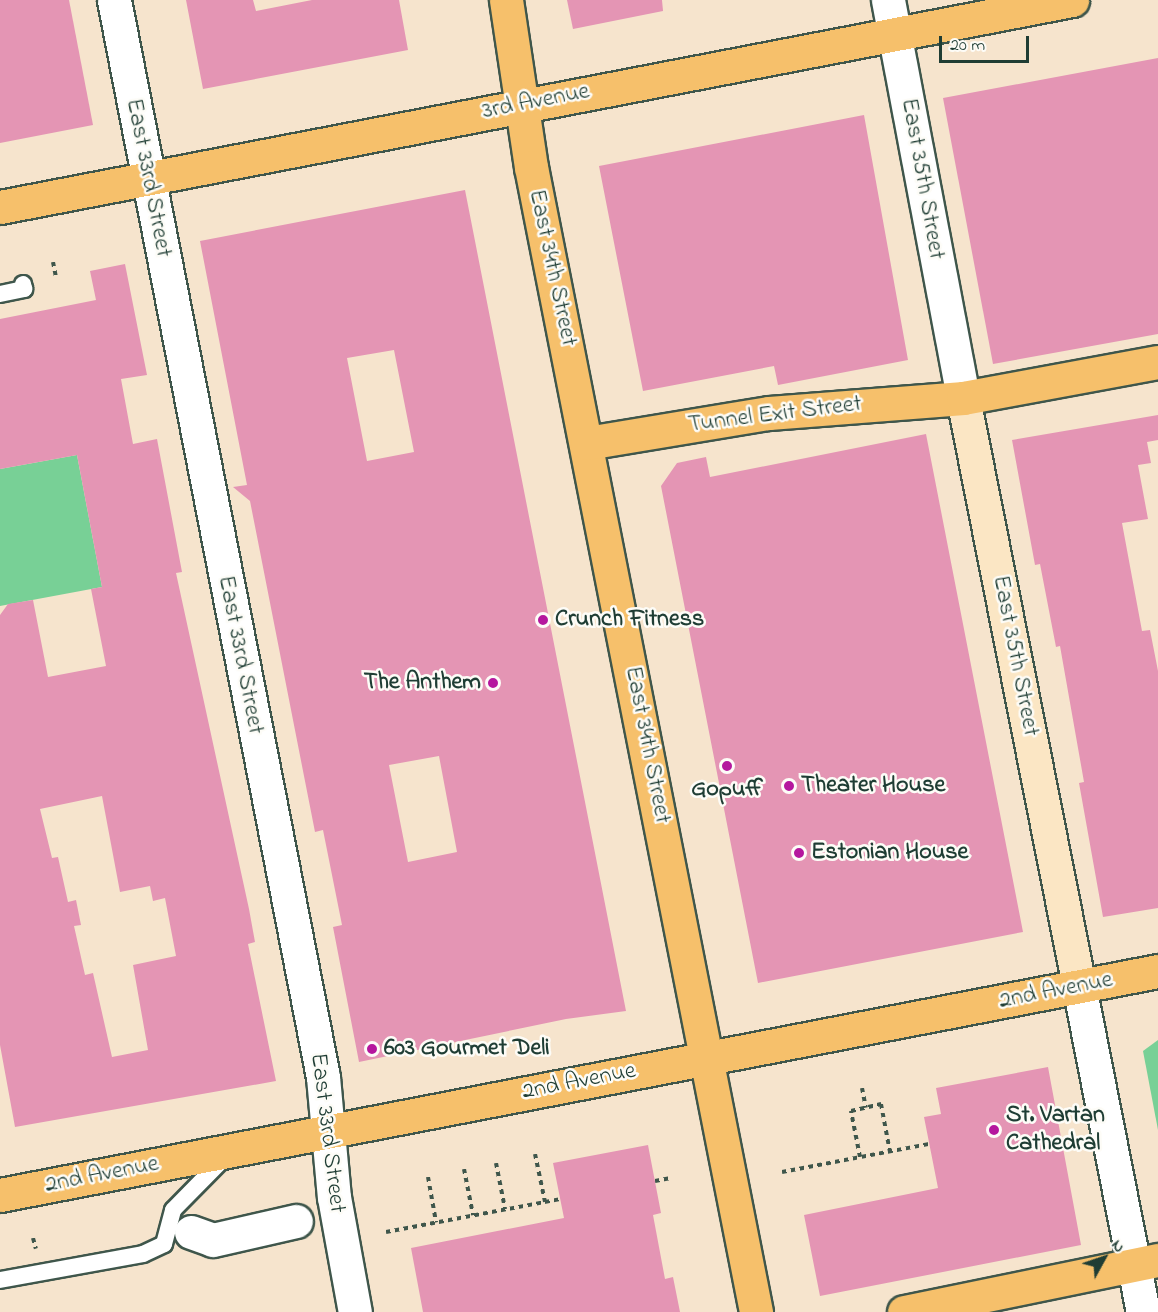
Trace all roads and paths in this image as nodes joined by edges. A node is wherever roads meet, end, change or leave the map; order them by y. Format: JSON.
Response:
{"nodes":[{"id":1,"x":114,"y":0,"type":"edge"},
{"id":2,"x":506,"y":0,"type":"edge"},
{"id":3,"x":888,"y":0,"type":"edge"},
{"id":4,"x":1072,"y":0,"type":"edge"},
{"id":5,"x":894,"y":32,"type":"junction"},
{"id":6,"x":524,"y":105,"type":"junction"},
{"id":7,"x":147,"y":178,"type":"junction"},
{"id":8,"x":0,"y":207,"type":"edge"},
{"id":9,"x":53,"y":262,"type":"dead end"},
{"id":10,"x":56,"y":277,"type":"dead end"},
{"id":11,"x":23,"y":284,"type":"dead end"},
{"id":12,"x":0,"y":294,"type":"edge"},
{"id":13,"x":1158,"y":362,"type":"edge"},
{"id":14,"x":963,"y":398,"type":"junction"},
{"id":15,"x":587,"y":443,"type":"junction"},
{"id":16,"x":1158,"y":971,"type":"edge"},
{"id":17,"x":1079,"y":986,"type":"junction"},
{"id":18,"x":707,"y":1057,"type":"junction"},
{"id":19,"x":862,"y":1088,"type":"dead end"},
{"id":20,"x":866,"y":1108,"type":"junction"},
{"id":21,"x":327,"y":1130,"type":"junction"},
{"id":22,"x":929,"y":1144,"type":"dead end"},
{"id":23,"x":233,"y":1149,"type":"junction"},
{"id":24,"x":890,"y":1152,"type":"junction"},
{"id":25,"x":535,"y":1154,"type":"dead end"},
{"id":26,"x":861,"y":1157,"type":"junction"},
{"id":27,"x":496,"y":1163,"type":"dead end"},
{"id":28,"x":464,"y":1169,"type":"dead end"},
{"id":29,"x":782,"y":1172,"type":"dead end"},
{"id":30,"x":428,"y":1177,"type":"dead end"},
{"id":31,"x":671,"y":1178,"type":"dead end"},
{"id":32,"x":655,"y":1181,"type":"dead end"},
{"id":33,"x":0,"y":1195,"type":"edge"},
{"id":34,"x":560,"y":1198,"type":"dead end"},
{"id":35,"x":544,"y":1202,"type":"junction"},
{"id":36,"x":505,"y":1209,"type":"junction"},
{"id":37,"x":473,"y":1215,"type":"junction"},
{"id":38,"x":296,"y":1221,"type":"dead end"},
{"id":39,"x":436,"y":1222,"type":"junction"},
{"id":40,"x":191,"y":1232,"type":"dead end"},
{"id":41,"x":386,"y":1232,"type":"dead end"},
{"id":42,"x":33,"y":1238,"type":"dead end"},
{"id":43,"x":36,"y":1250,"type":"dead end"},
{"id":44,"x":1146,"y":1262,"type":"edge"},
{"id":45,"x":0,"y":1281,"type":"edge"},
{"id":46,"x":355,"y":1312,"type":"edge"},
{"id":47,"x":756,"y":1312,"type":"edge"},
{"id":48,"x":904,"y":1312,"type":"edge"},
{"id":49,"x":1143,"y":1312,"type":"edge"}],
"edges":[{"from":1,"to":7,"type":"street","name":"East 33rd Street"},
{"from":2,"to":6,"type":"main road","name":"East 34th Street"},
{"from":3,"to":5,"type":"street","name":"East 35th Street"},
{"from":4,"to":5,"type":"main road","name":"3rd Avenue"},
{"from":5,"to":6,"type":"main road","name":"3rd Avenue"},
{"from":5,"to":14,"type":"street","name":"East 35th Street"},
{"from":6,"to":7,"type":"main road","name":"3rd Avenue"},
{"from":6,"to":15,"type":"main road","name":"East 34th Street"},
{"from":7,"to":8,"type":"main road","name":"3rd Avenue"},
{"from":7,"to":21,"type":"street","name":"East 33rd Street"},
{"from":9,"to":10,"type":"path"},
{"from":11,"to":12,"type":"lane"},
{"from":13,"to":14,"type":"main road","name":"Tunnel Exit Street"},
{"from":14,"to":15,"type":"main road","name":"Tunnel Exit Street"},
{"from":14,"to":17,"type":"main road","name":"East 35th Street"},
{"from":15,"to":18,"type":"main road","name":"East 34th Street"},
{"from":16,"to":17,"type":"main road","name":"2nd Avenue"},
{"from":17,"to":18,"type":"main road","name":"2nd Avenue"},
{"from":17,"to":44,"type":"street","name":"East 35th Street"},
{"from":18,"to":21,"type":"main road","name":"2nd Avenue"},
{"from":18,"to":47,"type":"main road","name":"East 34th Street"},
{"from":19,"to":20,"type":"path"},
{"from":20,"to":24,"type":"path"},
{"from":20,"to":26,"type":"path"},
{"from":21,"to":23,"type":"main road","name":"2nd Avenue"},
{"from":21,"to":46,"type":"street","name":"East 33rd Street"},
{"from":22,"to":24,"type":"path"},
{"from":23,"to":33,"type":"main road","name":"2nd Avenue"},
{"from":23,"to":45,"type":"lane"},
{"from":24,"to":26,"type":"path"},
{"from":25,"to":35,"type":"path"},
{"from":26,"to":29,"type":"path"},
{"from":27,"to":36,"type":"path"},
{"from":28,"to":37,"type":"path"},
{"from":30,"to":39,"type":"path"},
{"from":31,"to":32,"type":"path"},
{"from":34,"to":35,"type":"path"},
{"from":35,"to":36,"type":"path"},
{"from":36,"to":37,"type":"path"},
{"from":37,"to":39,"type":"path"},
{"from":38,"to":40,"type":"street"},
{"from":39,"to":41,"type":"path"},
{"from":42,"to":43,"type":"path"},
{"from":44,"to":48,"type":"main road"},
{"from":44,"to":49,"type":"street","name":"East 35th Street"}]}
